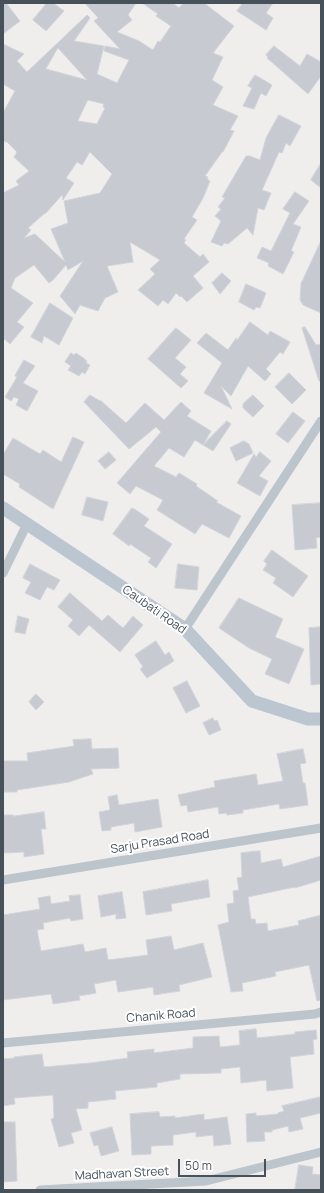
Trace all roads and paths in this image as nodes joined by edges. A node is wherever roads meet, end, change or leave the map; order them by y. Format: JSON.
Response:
{"nodes":[{"id":1,"x":321,"y":421,"type":"edge"},
{"id":2,"x":3,"y":508,"type":"edge"},
{"id":3,"x":27,"y":524,"type":"junction"},
{"id":4,"x":3,"y":573,"type":"edge"},
{"id":5,"x":185,"y":629,"type":"junction"},
{"id":6,"x":321,"y":719,"type":"edge"},
{"id":7,"x":321,"y":828,"type":"edge"},
{"id":8,"x":3,"y":880,"type":"edge"},
{"id":9,"x":321,"y":1012,"type":"edge"},
{"id":10,"x":3,"y":1043,"type":"edge"},
{"id":11,"x":321,"y":1152,"type":"edge"},
{"id":12,"x":40,"y":1190,"type":"edge"}],
"edges":[{"from":1,"to":5,"type":"street"},
{"from":2,"to":3,"type":"street","name":"Caubati Road"},
{"from":3,"to":4,"type":"street"},
{"from":3,"to":5,"type":"street","name":"Caubati Road"},
{"from":5,"to":6,"type":"street","name":"Caubati Road"},
{"from":7,"to":8,"type":"street","name":"Sarju Prasad Road"},
{"from":9,"to":10,"type":"street","name":"Chanik Road"},
{"from":11,"to":12,"type":"street","name":"Madhavan Street"}]}
